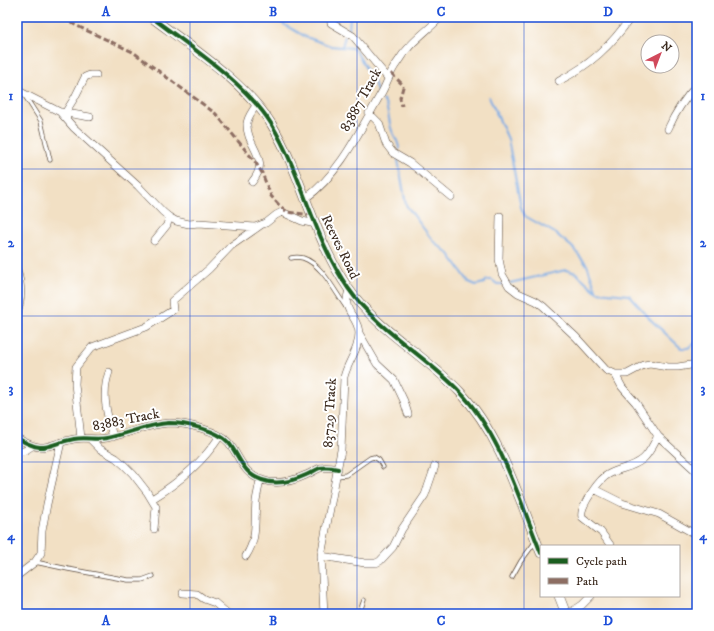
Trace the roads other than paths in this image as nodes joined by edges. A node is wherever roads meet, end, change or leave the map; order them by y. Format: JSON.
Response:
{"nodes":[{"id":1,"x":151,"y":17,"type":"edge"},
{"id":2,"x":441,"y":17,"type":"edge"},
{"id":3,"x":630,"y":17,"type":"edge"},
{"id":4,"x":331,"y":22,"type":"dead end"},
{"id":5,"x":96,"y":75,"type":"dead end"},
{"id":6,"x":388,"y":78,"type":"junction"},
{"id":7,"x":559,"y":81,"type":"dead end"},
{"id":8,"x":697,"y":85,"type":"edge"},
{"id":9,"x":20,"y":92,"type":"edge"},
{"id":10,"x":256,"y":105,"type":"junction"},
{"id":11,"x":62,"y":112,"type":"junction"},
{"id":12,"x":369,"y":113,"type":"junction"},
{"id":13,"x":90,"y":117,"type":"dead end"},
{"id":14,"x":668,"y":129,"type":"dead end"},
{"id":15,"x":50,"y":160,"type":"dead end"},
{"id":16,"x":252,"y":182,"type":"dead end"},
{"id":17,"x":451,"y":197,"type":"dead end"},
{"id":18,"x":306,"y":198,"type":"junction"},
{"id":19,"x":500,"y":216,"type":"dead end"},
{"id":20,"x":169,"y":218,"type":"junction"},
{"id":21,"x":316,"y":224,"type":"junction"},
{"id":22,"x":261,"y":225,"type":"junction"},
{"id":23,"x":154,"y":241,"type":"dead end"},
{"id":24,"x":291,"y":258,"type":"dead end"},
{"id":25,"x":17,"y":270,"type":"edge"},
{"id":26,"x":350,"y":290,"type":"junction"},
{"id":27,"x":349,"y":311,"type":"junction"},
{"id":28,"x":17,"y":314,"type":"edge"},
{"id":29,"x":359,"y":333,"type":"junction"},
{"id":30,"x":697,"y":364,"type":"edge"},
{"id":31,"x":108,"y":372,"type":"dead end"},
{"id":32,"x":615,"y":374,"type":"junction"},
{"id":33,"x":408,"y":414,"type":"dead end"},
{"id":34,"x":220,"y":436,"type":"junction"},
{"id":35,"x":658,"y":436,"type":"junction"},
{"id":36,"x":113,"y":437,"type":"junction"},
{"id":37,"x":17,"y":438,"type":"edge"},
{"id":38,"x":81,"y":438,"type":"junction"},
{"id":39,"x":90,"y":439,"type":"junction"},
{"id":40,"x":62,"y":442,"type":"junction"},
{"id":41,"x":32,"y":446,"type":"junction"},
{"id":42,"x":17,"y":453,"type":"edge"},
{"id":43,"x":435,"y":466,"type":"dead end"},
{"id":44,"x":383,"y":467,"type":"dead end"},
{"id":45,"x":697,"y":472,"type":"edge"},
{"id":46,"x":337,"y":473,"type":"junction"},
{"id":47,"x":260,"y":479,"type":"junction"},
{"id":48,"x":594,"y":489,"type":"junction"},
{"id":49,"x":152,"y":499,"type":"junction"},
{"id":50,"x":154,"y":529,"type":"dead end"},
{"id":51,"x":693,"y":533,"type":"dead end"},
{"id":52,"x":536,"y":541,"type":"junction"},
{"id":53,"x":610,"y":545,"type":"edge"},
{"id":54,"x":540,"y":551,"type":"edge"},
{"id":55,"x":246,"y":556,"type":"dead end"},
{"id":56,"x":321,"y":556,"type":"junction"},
{"id":57,"x":35,"y":562,"type":"junction"},
{"id":58,"x":17,"y":576,"type":"edge"},
{"id":59,"x":153,"y":576,"type":"dead end"},
{"id":60,"x":512,"y":577,"type":"dead end"},
{"id":61,"x":183,"y":593,"type":"dead end"},
{"id":62,"x":559,"y":597,"type":"edge"},
{"id":63,"x":590,"y":597,"type":"edge"},
{"id":64,"x":364,"y":600,"type":"dead end"},
{"id":65,"x":228,"y":614,"type":"edge"},
{"id":66,"x":324,"y":614,"type":"edge"},
{"id":67,"x":359,"y":614,"type":"edge"},
{"id":68,"x":567,"y":614,"type":"edge"}],
"edges":[{"from":1,"to":10,"type":"street","name":"Reeves Road"},
{"from":2,"to":6,"type":"street","name":"83887 Track"},
{"from":3,"to":7,"type":"street"},
{"from":4,"to":6,"type":"street"},
{"from":5,"to":11,"type":"street"},
{"from":6,"to":12,"type":"street","name":"83887 Track"},
{"from":8,"to":14,"type":"street"},
{"from":9,"to":11,"type":"street"},
{"from":9,"to":15,"type":"lane"},
{"from":10,"to":16,"type":"street"},
{"from":10,"to":18,"type":"street","name":"Reeves Road"},
{"from":11,"to":13,"type":"street"},
{"from":11,"to":20,"type":"street"},
{"from":12,"to":17,"type":"street"},
{"from":12,"to":18,"type":"street","name":"83887 Track"},
{"from":18,"to":21,"type":"street","name":"Reeves Road"},
{"from":19,"to":32,"type":"street"},
{"from":20,"to":22,"type":"street"},
{"from":20,"to":23,"type":"street"},
{"from":21,"to":22,"type":"street"},
{"from":21,"to":26,"type":"street","name":"Reeves Road"},
{"from":22,"to":38,"type":"street"},
{"from":24,"to":27,"type":"lane"},
{"from":25,"to":28,"type":"street"},
{"from":26,"to":27,"type":"street"},
{"from":26,"to":52,"type":"street","name":"Reeves Road"},
{"from":27,"to":29,"type":"street"},
{"from":29,"to":33,"type":"street"},
{"from":29,"to":46,"type":"street","name":"83729 Track"},
{"from":30,"to":32,"type":"street"},
{"from":31,"to":36,"type":"street"},
{"from":32,"to":35,"type":"street"},
{"from":34,"to":36,"type":"street","name":"83883 Track"},
{"from":34,"to":47,"type":"street","name":"83883 Track"},
{"from":34,"to":49,"type":"street"},
{"from":35,"to":45,"type":"street"},
{"from":35,"to":48,"type":"street"},
{"from":36,"to":39,"type":"street","name":"83883 Track"},
{"from":37,"to":41,"type":"street"},
{"from":38,"to":39,"type":"street","name":"83883 Track"},
{"from":38,"to":40,"type":"street","name":"83883 Track"},
{"from":39,"to":49,"type":"street"},
{"from":40,"to":41,"type":"street","name":"83883 Track"},
{"from":40,"to":57,"type":"street"},
{"from":41,"to":42,"type":"street"},
{"from":43,"to":56,"type":"street"},
{"from":44,"to":46,"type":"lane"},
{"from":46,"to":47,"type":"street","name":"83883 Track"},
{"from":46,"to":56,"type":"street","name":"83729 Track"},
{"from":47,"to":55,"type":"street"},
{"from":48,"to":51,"type":"street"},
{"from":48,"to":53,"type":"street"},
{"from":49,"to":50,"type":"street"},
{"from":52,"to":54,"type":"street","name":"Reeves Road"},
{"from":52,"to":60,"type":"lane"},
{"from":56,"to":66,"type":"street","name":"83729 Track"},
{"from":57,"to":58,"type":"street"},
{"from":57,"to":59,"type":"lane"},
{"from":61,"to":65,"type":"street"},
{"from":62,"to":68,"type":"street"},
{"from":63,"to":68,"type":"street"},
{"from":64,"to":67,"type":"lane"}]}
